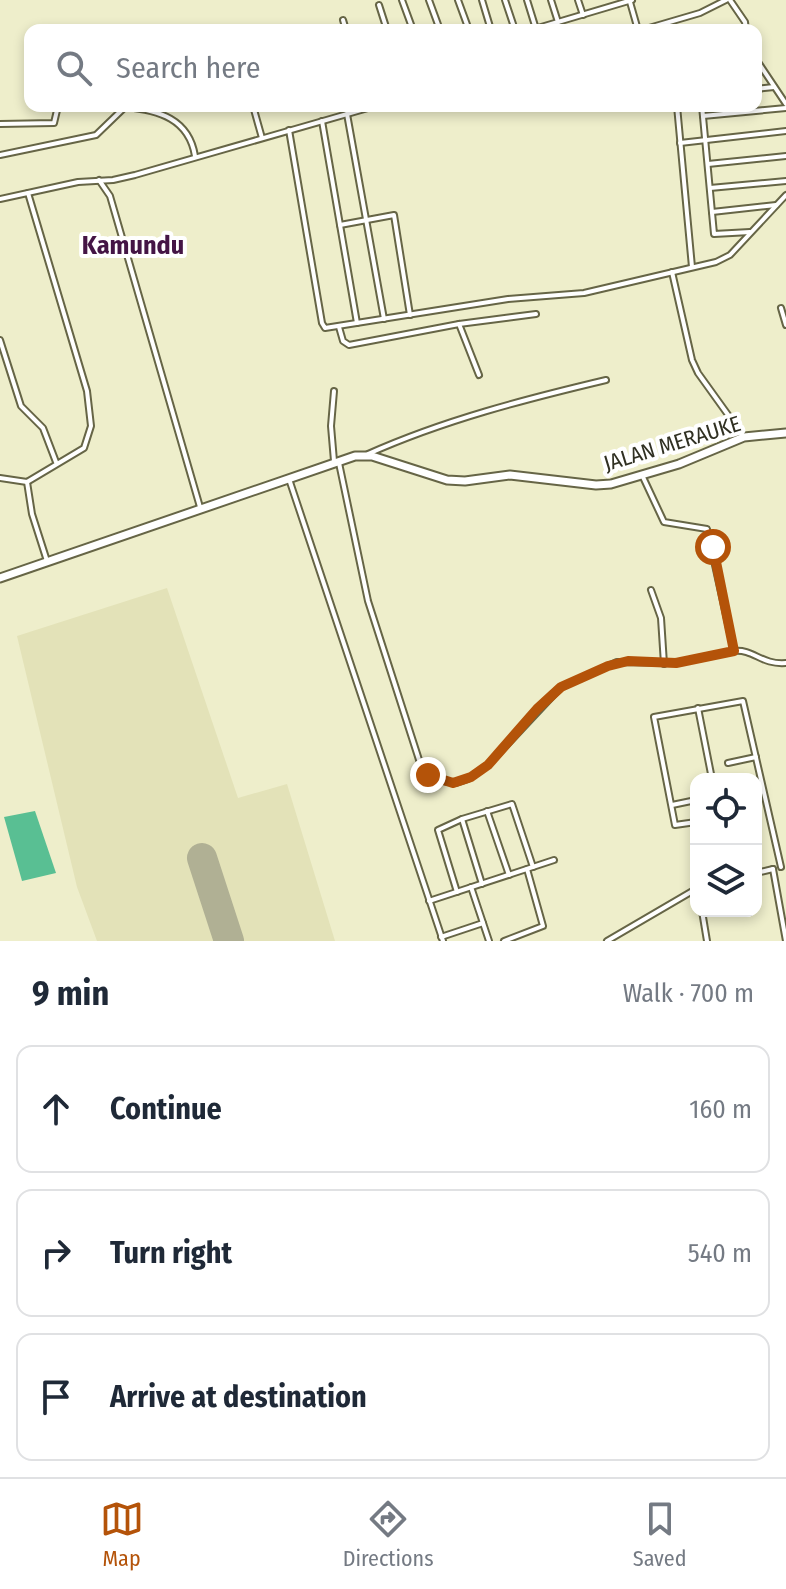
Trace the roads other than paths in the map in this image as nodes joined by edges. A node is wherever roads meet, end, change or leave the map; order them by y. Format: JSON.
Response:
{"nodes":[{"id":1,"x":402,"y":0,"type":"edge"},
{"id":2,"x":429,"y":0,"type":"edge"},
{"id":3,"x":458,"y":0,"type":"edge"},
{"id":4,"x":482,"y":0,"type":"edge"},
{"id":5,"x":505,"y":0,"type":"edge"},
{"id":6,"x":527,"y":0,"type":"edge"},
{"id":7,"x":551,"y":0,"type":"edge"},
{"id":8,"x":578,"y":0,"type":"edge"},
{"id":9,"x":606,"y":0,"type":"edge"},
{"id":10,"x":630,"y":0,"type":"edge"},
{"id":11,"x":728,"y":0,"type":"edge"},
{"id":12,"x":379,"y":5,"type":"dead end"},
{"id":13,"x":609,"y":7,"type":"junction"},
{"id":14,"x":583,"y":15,"type":"junction"},
{"id":15,"x":343,"y":20,"type":"dead end"},
{"id":16,"x":558,"y":22,"type":"junction"},
{"id":17,"x":669,"y":22,"type":"joint"},
{"id":18,"x":344,"y":24,"type":"edge"},
{"id":19,"x":385,"y":24,"type":"edge"},
{"id":20,"x":411,"y":24,"type":"edge"},
{"id":21,"x":438,"y":24,"type":"edge"},
{"id":22,"x":467,"y":24,"type":"edge"},
{"id":23,"x":489,"y":24,"type":"edge"},
{"id":24,"x":513,"y":24,"type":"edge"},
{"id":25,"x":532,"y":24,"type":"edge"},
{"id":26,"x":551,"y":24,"type":"edge"},
{"id":27,"x":638,"y":24,"type":"edge"},
{"id":28,"x":662,"y":24,"type":"edge"},
{"id":29,"x":745,"y":24,"type":"edge"},
{"id":30,"x":762,"y":69,"type":"edge"},
{"id":31,"x":774,"y":87,"type":"junction"},
{"id":32,"x":762,"y":88,"type":"edge"},
{"id":33,"x":786,"y":106,"type":"edge"},
{"id":34,"x":762,"y":109,"type":"edge"},
{"id":35,"x":58,"y":112,"type":"edge"},
{"id":36,"x":120,"y":112,"type":"edge"},
{"id":37,"x":155,"y":112,"type":"edge"},
{"id":38,"x":255,"y":112,"type":"edge"},
{"id":39,"x":354,"y":112,"type":"edge"},
{"id":40,"x":677,"y":112,"type":"edge"},
{"id":41,"x":703,"y":112,"type":"edge"},
{"id":42,"x":736,"y":112,"type":"edge"},
{"id":43,"x":347,"y":114,"type":"junction"},
{"id":44,"x":703,"y":116,"type":"junction"},
{"id":45,"x":322,"y":121,"type":"junction"},
{"id":46,"x":0,"y":124,"type":"edge"},
{"id":47,"x":289,"y":130,"type":"junction"},
{"id":48,"x":786,"y":131,"type":"edge"},
{"id":49,"x":262,"y":138,"type":"junction"},
{"id":50,"x":705,"y":141,"type":"junction"},
{"id":51,"x":680,"y":143,"type":"junction"},
{"id":52,"x":0,"y":155,"type":"edge"},
{"id":53,"x":786,"y":156,"type":"edge"},
{"id":54,"x":195,"y":157,"type":"junction"},
{"id":55,"x":708,"y":164,"type":"junction"},
{"id":56,"x":99,"y":180,"type":"junction"},
{"id":57,"x":786,"y":181,"type":"edge"},
{"id":58,"x":710,"y":188,"type":"junction"},
{"id":59,"x":28,"y":193,"type":"junction"},
{"id":60,"x":786,"y":195,"type":"edge"},
{"id":61,"x":0,"y":199,"type":"edge"},
{"id":62,"x":776,"y":205,"type":"junction"},
{"id":63,"x":712,"y":212,"type":"junction"},
{"id":64,"x":367,"y":220,"type":"junction"},
{"id":65,"x":340,"y":225,"type":"junction"},
{"id":66,"x":750,"y":232,"type":"junction"},
{"id":67,"x":692,"y":267,"type":"junction"},
{"id":68,"x":672,"y":272,"type":"junction"},
{"id":69,"x":781,"y":308,"type":"dead end"},
{"id":70,"x":536,"y":314,"type":"dead end"},
{"id":71,"x":410,"y":315,"type":"junction"},
{"id":72,"x":384,"y":319,"type":"junction"},
{"id":73,"x":357,"y":324,"type":"junction"},
{"id":74,"x":459,"y":324,"type":"junction"},
{"id":75,"x":786,"y":325,"type":"edge"},
{"id":76,"x":339,"y":327,"type":"junction"},
{"id":77,"x":0,"y":340,"type":"edge"},
{"id":78,"x":479,"y":375,"type":"dead end"},
{"id":79,"x":606,"y":380,"type":"dead end"},
{"id":80,"x":334,"y":391,"type":"dead end"},
{"id":81,"x":786,"y":433,"type":"edge"},
{"id":82,"x":744,"y":437,"type":"junction"},
{"id":83,"x":366,"y":455,"type":"junction"},
{"id":84,"x":336,"y":460,"type":"junction"},
{"id":85,"x":56,"y":462,"type":"junction"},
{"id":86,"x":642,"y":475,"type":"junction"},
{"id":87,"x":288,"y":477,"type":"junction"},
{"id":88,"x":0,"y":478,"type":"edge"},
{"id":89,"x":27,"y":482,"type":"junction"},
{"id":90,"x":200,"y":507,"type":"junction"},
{"id":91,"x":47,"y":561,"type":"junction"},
{"id":92,"x":0,"y":578,"type":"edge"},
{"id":93,"x":651,"y":590,"type":"dead end"},
{"id":94,"x":734,"y":651,"type":"junction"},
{"id":95,"x":786,"y":663,"type":"edge"},
{"id":96,"x":664,"y":664,"type":"junction"},
{"id":97,"x":698,"y":708,"type":"junction"},
{"id":98,"x":756,"y":757,"type":"junction"},
{"id":99,"x":728,"y":763,"type":"dead end"},
{"id":100,"x":711,"y":773,"type":"edge"},
{"id":101,"x":763,"y":786,"type":"joint"},
{"id":102,"x":690,"y":801,"type":"edge"},
{"id":103,"x":672,"y":805,"type":"junction"},
{"id":104,"x":487,"y":811,"type":"junction"},
{"id":105,"x":462,"y":819,"type":"junction"},
{"id":106,"x":690,"y":823,"type":"edge"},
{"id":107,"x":554,"y":860,"type":"dead end"},
{"id":108,"x":533,"y":867,"type":"junction"},
{"id":109,"x":784,"y":867,"type":"edge"},
{"id":110,"x":527,"y":869,"type":"junction"},
{"id":111,"x":773,"y":869,"type":"junction"},
{"id":112,"x":762,"y":872,"type":"edge"},
{"id":113,"x":509,"y":875,"type":"junction"},
{"id":114,"x":482,"y":884,"type":"junction"},
{"id":115,"x":471,"y":887,"type":"junction"},
{"id":116,"x":457,"y":892,"type":"junction"},
{"id":117,"x":690,"y":893,"type":"edge"},
{"id":118,"x":429,"y":901,"type":"junction"},
{"id":119,"x":703,"y":917,"type":"edge"},
{"id":120,"x":483,"y":923,"type":"junction"},
{"id":121,"x":442,"y":939,"type":"edge"},
{"id":122,"x":489,"y":941,"type":"edge"},
{"id":123,"x":504,"y":941,"type":"edge"},
{"id":124,"x":607,"y":941,"type":"edge"},
{"id":125,"x":707,"y":941,"type":"edge"},
{"id":126,"x":786,"y":941,"type":"edge"}],
"edges":[{"from":1,"to":20,"type":"street"},
{"from":2,"to":21,"type":"street"},
{"from":3,"to":22,"type":"street"},
{"from":4,"to":23,"type":"street"},
{"from":5,"to":24,"type":"street"},
{"from":6,"to":25,"type":"street"},
{"from":7,"to":16,"type":"street"},
{"from":8,"to":14,"type":"street"},
{"from":9,"to":13,"type":"street"},
{"from":10,"to":13,"type":"street"},
{"from":10,"to":27,"type":"street"},
{"from":11,"to":17,"type":"street"},
{"from":11,"to":29,"type":"street"},
{"from":12,"to":19,"type":"street"},
{"from":13,"to":14,"type":"street"},
{"from":14,"to":16,"type":"street"},
{"from":15,"to":18,"type":"street"},
{"from":16,"to":26,"type":"street"},
{"from":17,"to":28,"type":"street"},
{"from":30,"to":31,"type":"street"},
{"from":31,"to":32,"type":"street"},
{"from":31,"to":33,"type":"street"},
{"from":33,"to":34,"type":"street"},
{"from":35,"to":46,"type":"street"},
{"from":36,"to":52,"type":"street"},
{"from":37,"to":54,"type":"street"},
{"from":38,"to":49,"type":"street"},
{"from":39,"to":43,"type":"street"},
{"from":40,"to":51,"type":"street"},
{"from":41,"to":44,"type":"street"},
{"from":42,"to":44,"type":"street"},
{"from":43,"to":45,"type":"street"},
{"from":43,"to":64,"type":"street"},
{"from":44,"to":50,"type":"street"},
{"from":45,"to":47,"type":"street"},
{"from":45,"to":65,"type":"street"},
{"from":47,"to":49,"type":"street"},
{"from":47,"to":76,"type":"street"},
{"from":48,"to":50,"type":"street"},
{"from":49,"to":54,"type":"street"},
{"from":50,"to":51,"type":"street"},
{"from":50,"to":55,"type":"street"},
{"from":51,"to":67,"type":"street"},
{"from":53,"to":55,"type":"street"},
{"from":54,"to":56,"type":"street"},
{"from":55,"to":58,"type":"street"},
{"from":56,"to":59,"type":"street"},
{"from":56,"to":90,"type":"street"},
{"from":57,"to":58,"type":"street"},
{"from":58,"to":63,"type":"street"},
{"from":59,"to":61,"type":"street"},
{"from":59,"to":85,"type":"street"},
{"from":60,"to":62,"type":"street"},
{"from":62,"to":63,"type":"street"},
{"from":62,"to":66,"type":"street"},
{"from":63,"to":66,"type":"street"},
{"from":64,"to":65,"type":"street"},
{"from":64,"to":71,"type":"street"},
{"from":64,"to":72,"type":"street"},
{"from":65,"to":73,"type":"street"},
{"from":66,"to":67,"type":"street"},
{"from":67,"to":68,"type":"street"},
{"from":68,"to":71,"type":"street"},
{"from":68,"to":82,"type":"street"},
{"from":69,"to":75,"type":"street"},
{"from":70,"to":74,"type":"street"},
{"from":71,"to":72,"type":"street"},
{"from":72,"to":73,"type":"street"},
{"from":73,"to":76,"type":"street"},
{"from":74,"to":76,"type":"street"},
{"from":74,"to":78,"type":"street"},
{"from":77,"to":85,"type":"street"},
{"from":79,"to":83,"type":"street"},
{"from":80,"to":84,"type":"street"},
{"from":81,"to":82,"type":"highway","name":"JALAN MERAUKE"},
{"from":82,"to":86,"type":"highway","name":"JALAN MERAUKE"},
{"from":83,"to":84,"type":"highway","name":"JALAN MERAUKE"},
{"from":83,"to":86,"type":"highway","name":"JALAN MERAUKE"},
{"from":84,"to":87,"type":"highway","name":"JALAN MERAUKE"},
{"from":84,"to":96,"type":"street"},
{"from":85,"to":89,"type":"street"},
{"from":86,"to":94,"type":"street"},
{"from":87,"to":90,"type":"highway","name":"JALAN MERAUKE"},
{"from":87,"to":118,"type":"street"},
{"from":88,"to":89,"type":"street"},
{"from":89,"to":91,"type":"street"},
{"from":90,"to":91,"type":"highway","name":"JALAN MERAUKE"},
{"from":91,"to":92,"type":"highway","name":"JALAN MERAUKE"},
{"from":93,"to":96,"type":"street"},
{"from":94,"to":95,"type":"street"},
{"from":94,"to":96,"type":"street"},
{"from":97,"to":98,"type":"street"},
{"from":97,"to":100,"type":"street"},
{"from":97,"to":103,"type":"street"},
{"from":98,"to":99,"type":"street"},
{"from":98,"to":101,"type":"street"},
{"from":101,"to":109,"type":"street"},
{"from":102,"to":103,"type":"street"},
{"from":103,"to":106,"type":"street"},
{"from":104,"to":105,"type":"street"},
{"from":104,"to":108,"type":"street"},
{"from":104,"to":113,"type":"street"},
{"from":105,"to":114,"type":"street"},
{"from":105,"to":116,"type":"street"},
{"from":107,"to":108,"type":"street"},
{"from":108,"to":110,"type":"street"},
{"from":109,"to":111,"type":"street"},
{"from":110,"to":113,"type":"street"},
{"from":110,"to":123,"type":"street"},
{"from":111,"to":112,"type":"street"},
{"from":111,"to":126,"type":"street"},
{"from":113,"to":114,"type":"street"},
{"from":114,"to":115,"type":"street"},
{"from":115,"to":116,"type":"street"},
{"from":115,"to":120,"type":"street"},
{"from":116,"to":118,"type":"street"},
{"from":117,"to":124,"type":"street"},
{"from":118,"to":121,"type":"street"},
{"from":119,"to":125,"type":"street"},
{"from":120,"to":121,"type":"street"},
{"from":120,"to":122,"type":"street"}]}
